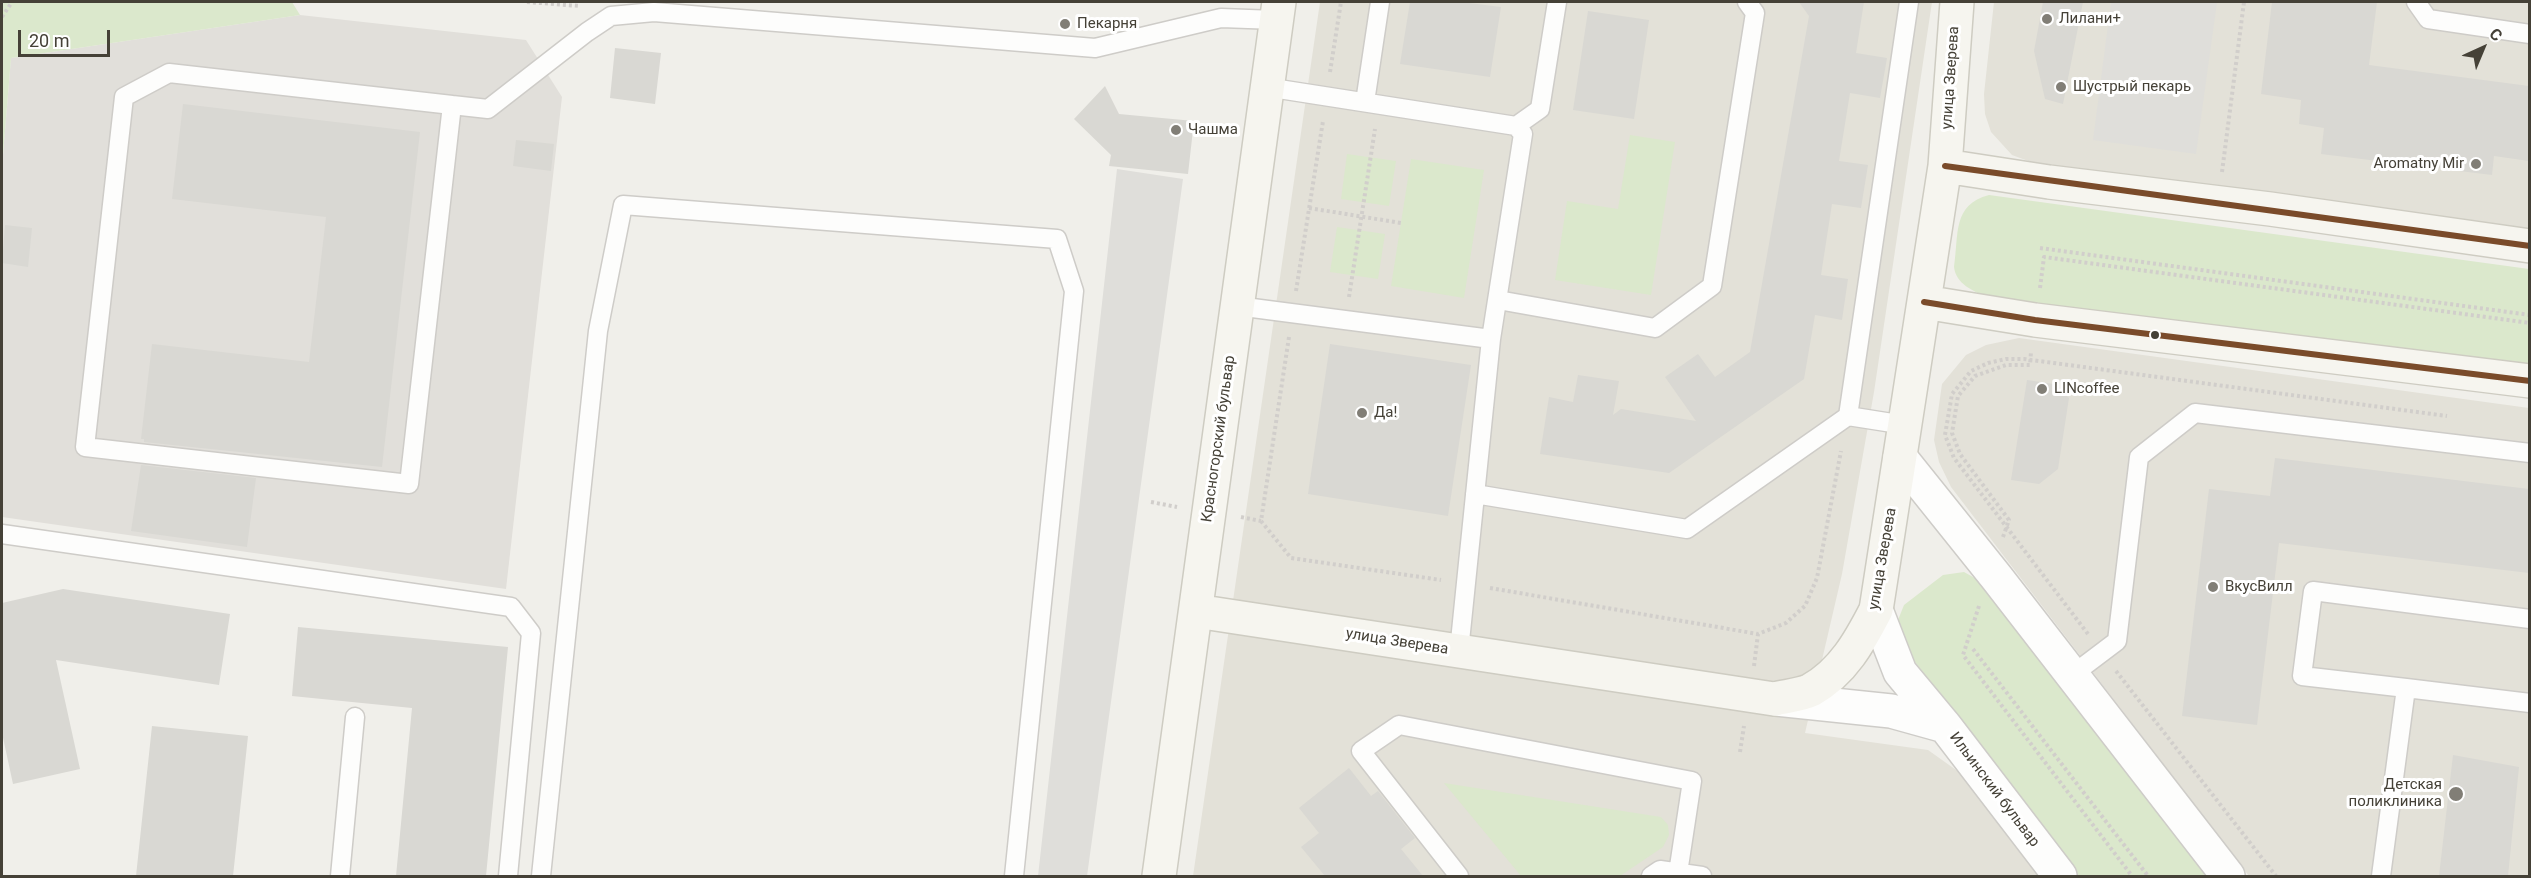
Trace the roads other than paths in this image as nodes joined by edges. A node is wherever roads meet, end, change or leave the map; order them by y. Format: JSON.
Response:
{"nodes":[{"id":1,"x":1380,"y":2,"type":"edge"},
{"id":2,"x":1557,"y":2,"type":"edge"},
{"id":3,"x":1747,"y":2,"type":"edge"},
{"id":4,"x":1909,"y":2,"type":"edge"},
{"id":5,"x":1957,"y":2,"type":"edge"},
{"id":6,"x":2416,"y":2,"type":"edge"},
{"id":7,"x":1277,"y":10,"type":"edge"},
{"id":8,"x":2529,"y":34,"type":"edge"},
{"id":9,"x":1266,"y":87,"type":"junction"},
{"id":10,"x":1372,"y":103,"type":"junction"},
{"id":11,"x":452,"y":105,"type":"junction"},
{"id":12,"x":1516,"y":126,"type":"junction"},
{"id":13,"x":1945,"y":166,"type":"junction"},
{"id":14,"x":2529,"y":246,"type":"edge"},
{"id":15,"x":1498,"y":300,"type":"junction"},
{"id":16,"x":1924,"y":302,"type":"junction"},
{"id":17,"x":1237,"y":306,"type":"junction"},
{"id":18,"x":1491,"y":339,"type":"junction"},
{"id":19,"x":2529,"y":381,"type":"edge"},
{"id":20,"x":1848,"y":416,"type":"junction"},
{"id":21,"x":1905,"y":425,"type":"junction"},
{"id":22,"x":2529,"y":453,"type":"edge"},
{"id":23,"x":1900,"y":457,"type":"junction"},
{"id":24,"x":1475,"y":494,"type":"junction"},
{"id":25,"x":2,"y":534,"type":"edge"},
{"id":26,"x":1875,"y":610,"type":"junction"},
{"id":27,"x":1196,"y":611,"type":"junction"},
{"id":28,"x":2529,"y":619,"type":"edge"},
{"id":29,"x":1459,"y":651,"type":"junction"},
{"id":30,"x":2072,"y":675,"type":"junction"},
{"id":31,"x":2406,"y":688,"type":"junction"},
{"id":32,"x":1774,"y":699,"type":"junction"},
{"id":33,"x":2529,"y":703,"type":"edge"},
{"id":34,"x":356,"y":717,"type":"dead end"},
{"id":35,"x":1945,"y":726,"type":"junction"},
{"id":36,"x":1678,"y":873,"type":"junction"},
{"id":37,"x":340,"y":876,"type":"edge"},
{"id":38,"x":508,"y":876,"type":"edge"},
{"id":39,"x":541,"y":876,"type":"edge"},
{"id":40,"x":1014,"y":876,"type":"edge"},
{"id":41,"x":1159,"y":876,"type":"edge"},
{"id":42,"x":1460,"y":876,"type":"edge"},
{"id":43,"x":1651,"y":876,"type":"edge"},
{"id":44,"x":1702,"y":876,"type":"edge"},
{"id":45,"x":2060,"y":876,"type":"edge"},
{"id":46,"x":2228,"y":876,"type":"edge"},
{"id":47,"x":2381,"y":876,"type":"edge"}],
"edges":[{"from":1,"to":10,"type":"lane"},
{"from":2,"to":12,"type":"lane"},
{"from":3,"to":15,"type":"lane"},
{"from":4,"to":20,"type":"lane"},
{"from":5,"to":13,"type":"street","name":"улица Зверева"},
{"from":6,"to":8,"type":"lane"},
{"from":7,"to":9,"type":"street","name":"Красногорский бульвар"},
{"from":7,"to":11,"type":"lane"},
{"from":9,"to":10,"type":"lane"},
{"from":9,"to":17,"type":"street","name":"Красногорский бульвар"},
{"from":10,"to":12,"type":"lane"},
{"from":11,"to":11,"type":"lane"},
{"from":12,"to":15,"type":"lane"},
{"from":13,"to":14,"type":"street"},
{"from":13,"to":16,"type":"street","name":"улица Зверева"},
{"from":15,"to":18,"type":"lane"},
{"from":16,"to":19,"type":"street"},
{"from":16,"to":21,"type":"street","name":"улица Зверева"},
{"from":17,"to":18,"type":"lane"},
{"from":17,"to":27,"type":"street","name":"Красногорский бульвар"},
{"from":18,"to":24,"type":"lane"},
{"from":20,"to":21,"type":"lane"},
{"from":20,"to":24,"type":"lane"},
{"from":21,"to":23,"type":"street","name":"улица Зверева"},
{"from":22,"to":30,"type":"lane"},
{"from":23,"to":26,"type":"street","name":"улица Зверева"},
{"from":23,"to":30,"type":"street"},
{"from":24,"to":29,"type":"lane"},
{"from":25,"to":38,"type":"lane"},
{"from":26,"to":32,"type":"street","name":"улица Зверева"},
{"from":26,"to":35,"type":"street"},
{"from":27,"to":29,"type":"street","name":"улица Зверева"},
{"from":27,"to":41,"type":"street","name":"Красногорский бульвар"},
{"from":28,"to":31,"type":"lane"},
{"from":29,"to":32,"type":"street","name":"улица Зверева"},
{"from":30,"to":46,"type":"street"},
{"from":31,"to":33,"type":"lane"},
{"from":31,"to":47,"type":"lane"},
{"from":32,"to":35,"type":"street","name":"Ильинский бульвар"},
{"from":34,"to":37,"type":"lane"},
{"from":35,"to":45,"type":"street","name":"Ильинский бульвар"},
{"from":36,"to":42,"type":"lane"},
{"from":36,"to":43,"type":"lane"},
{"from":36,"to":44,"type":"lane"},
{"from":39,"to":40,"type":"lane"}]}
